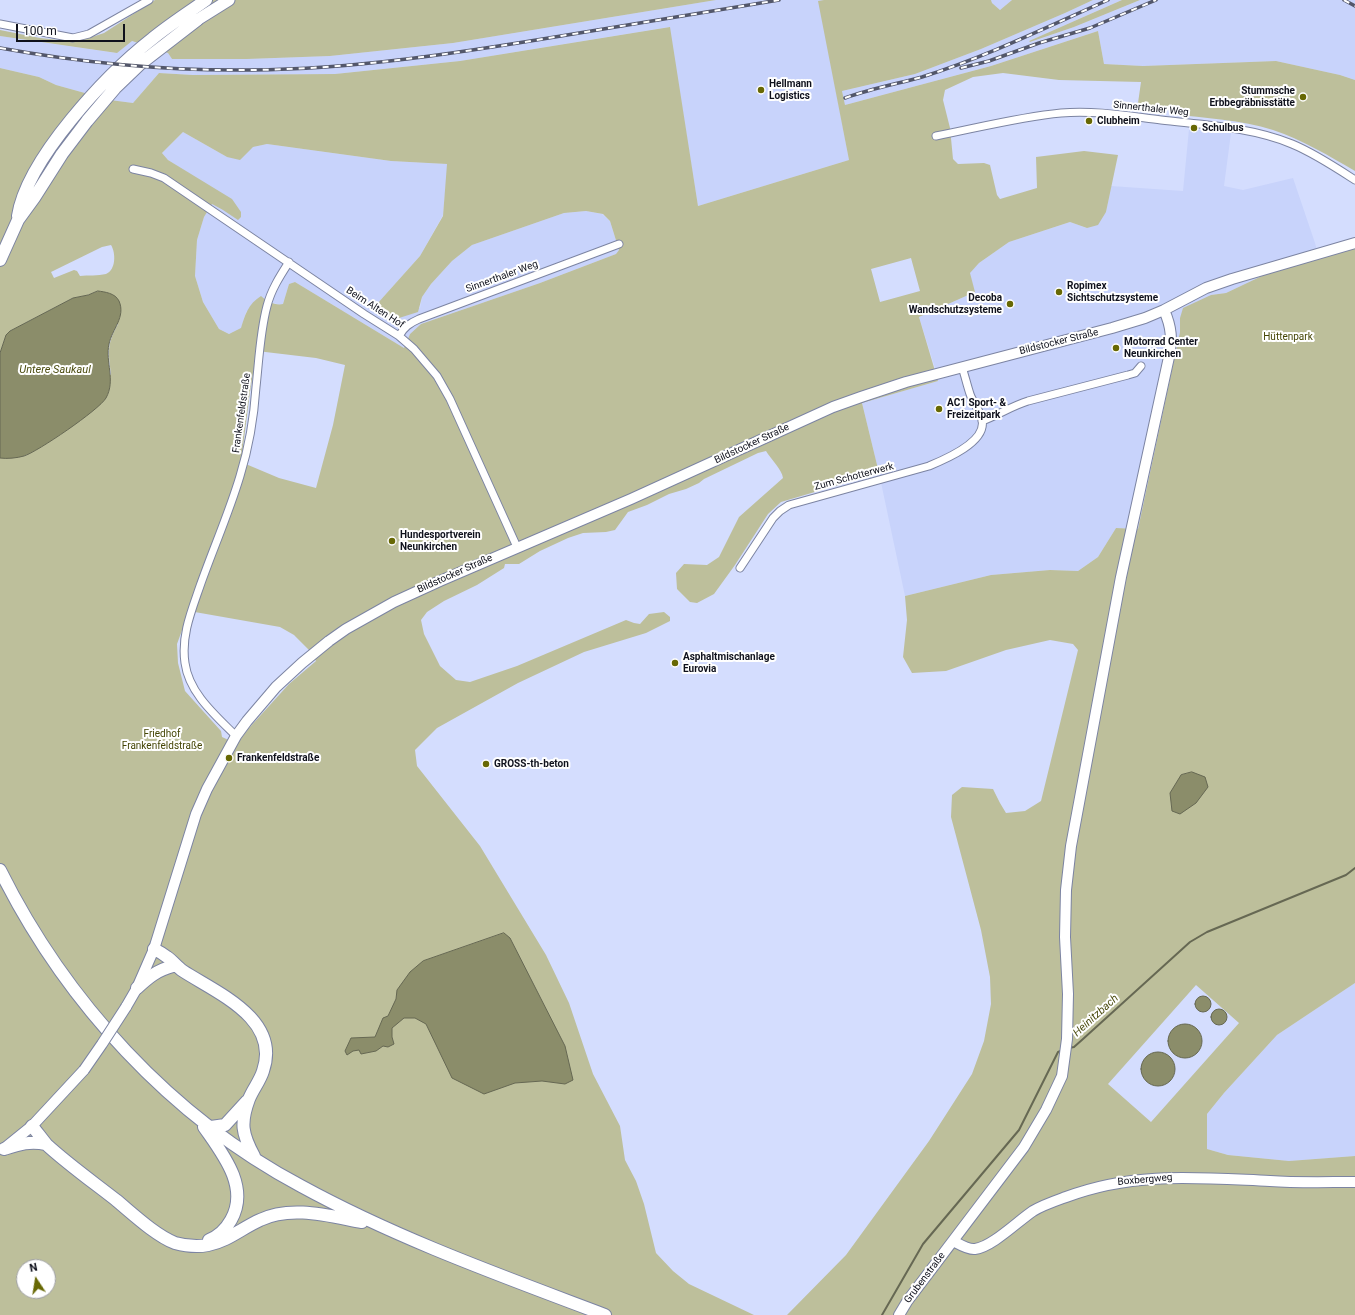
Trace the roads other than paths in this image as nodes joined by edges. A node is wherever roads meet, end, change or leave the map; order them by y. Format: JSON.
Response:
{"nodes":[{"id":1,"x":149,"y":0,"type":"edge"},
{"id":2,"x":189,"y":0,"type":"edge"},
{"id":3,"x":221,"y":0,"type":"edge"},
{"id":4,"x":229,"y":0,"type":"edge"},
{"id":5,"x":202,"y":1,"type":"edge"},
{"id":6,"x":186,"y":14,"type":"junction"},
{"id":7,"x":197,"y":20,"type":"junction"},
{"id":8,"x":0,"y":24,"type":"edge"},
{"id":9,"x":936,"y":136,"type":"dead end"},
{"id":10,"x":133,"y":169,"type":"dead end"},
{"id":11,"x":1355,"y":180,"type":"edge"},
{"id":12,"x":18,"y":220,"type":"junction"},
{"id":13,"x":1355,"y":243,"type":"edge"},
{"id":14,"x":619,"y":244,"type":"dead end"},
{"id":15,"x":0,"y":260,"type":"edge"},
{"id":16,"x":288,"y":262,"type":"junction"},
{"id":17,"x":1164,"y":310,"type":"junction"},
{"id":18,"x":399,"y":336,"type":"junction"},
{"id":19,"x":1141,"y":366,"type":"dead end"},
{"id":20,"x":962,"y":367,"type":"junction"},
{"id":21,"x":982,"y":420,"type":"junction"},
{"id":22,"x":517,"y":547,"type":"junction"},
{"id":23,"x":740,"y":568,"type":"dead end"},
{"id":24,"x":236,"y":736,"type":"junction"},
{"id":25,"x":0,"y":870,"type":"edge"},
{"id":26,"x":153,"y":952,"type":"junction"},
{"id":27,"x":177,"y":968,"type":"junction"},
{"id":28,"x":137,"y":988,"type":"junction"},
{"id":29,"x":250,"y":1098,"type":"junction"},
{"id":30,"x":198,"y":1118,"type":"junction"},
{"id":31,"x":32,"y":1126,"type":"junction"},
{"id":32,"x":211,"y":1127,"type":"junction"},
{"id":33,"x":46,"y":1144,"type":"junction"},
{"id":34,"x":2,"y":1151,"type":"edge"},
{"id":35,"x":256,"y":1159,"type":"junction"},
{"id":36,"x":1355,"y":1182,"type":"edge"},
{"id":37,"x":379,"y":1225,"type":"junction"},
{"id":38,"x":953,"y":1241,"type":"junction"},
{"id":39,"x":196,"y":1246,"type":"junction"},
{"id":40,"x":603,"y":1314,"type":"edge"},
{"id":41,"x":899,"y":1315,"type":"edge"}],
"edges":[{"from":1,"to":8,"type":"street"},
{"from":2,"to":6,"type":"highway"},
{"from":3,"to":7,"type":"main road"},
{"from":4,"to":7,"type":"main road"},
{"from":5,"to":6,"type":"highway"},
{"from":6,"to":12,"type":"highway"},
{"from":7,"to":12,"type":"highway"},
{"from":9,"to":11,"type":"street","name":"Sinnerthaler Weg"},
{"from":10,"to":16,"type":"street","name":"Beim Alten Hof"},
{"from":12,"to":15,"type":"highway"},
{"from":13,"to":17,"type":"main road","name":"Bildstocker Straße"},
{"from":14,"to":18,"type":"street","name":"Sinnerthaler Weg"},
{"from":16,"to":18,"type":"street","name":"Beim Alten Hof"},
{"from":16,"to":24,"type":"street","name":"Frankenfeldstraße"},
{"from":17,"to":20,"type":"main road","name":"Bildstocker Straße"},
{"from":17,"to":38,"type":"main road","name":"Grubenstraße"},
{"from":18,"to":22,"type":"street","name":"Beim Alten Hof"},
{"from":19,"to":21,"type":"street"},
{"from":20,"to":21,"type":"street"},
{"from":20,"to":22,"type":"main road","name":"Bildstocker Straße"},
{"from":21,"to":23,"type":"street","name":"Zum Schotterwerk"},
{"from":22,"to":24,"type":"main road","name":"Bildstocker Straße"},
{"from":24,"to":26,"type":"main road","name":"Bildstocker Straße"},
{"from":25,"to":30,"type":"highway"},
{"from":26,"to":27,"type":"highway"},
{"from":26,"to":28,"type":"main road","name":"Bildstocker Straße"},
{"from":27,"to":28,"type":"highway"},
{"from":27,"to":29,"type":"highway"},
{"from":28,"to":31,"type":"main road","name":"Bildstocker Straße","bridge":true},
{"from":29,"to":32,"type":"highway"},
{"from":29,"to":35,"type":"highway"},
{"from":30,"to":32,"type":"highway"},
{"from":30,"to":39,"type":"highway"},
{"from":31,"to":33,"type":"highway"},
{"from":31,"to":34,"type":"main road","name":"Bildstocker Straße"},
{"from":32,"to":35,"type":"highway"},
{"from":33,"to":34,"type":"highway"},
{"from":33,"to":39,"type":"highway"},
{"from":35,"to":37,"type":"highway"},
{"from":36,"to":38,"type":"main road","name":"Boxbergweg"},
{"from":37,"to":39,"type":"highway"},
{"from":37,"to":40,"type":"highway"},
{"from":38,"to":41,"type":"main road","name":"Grubenstraße"}]}
